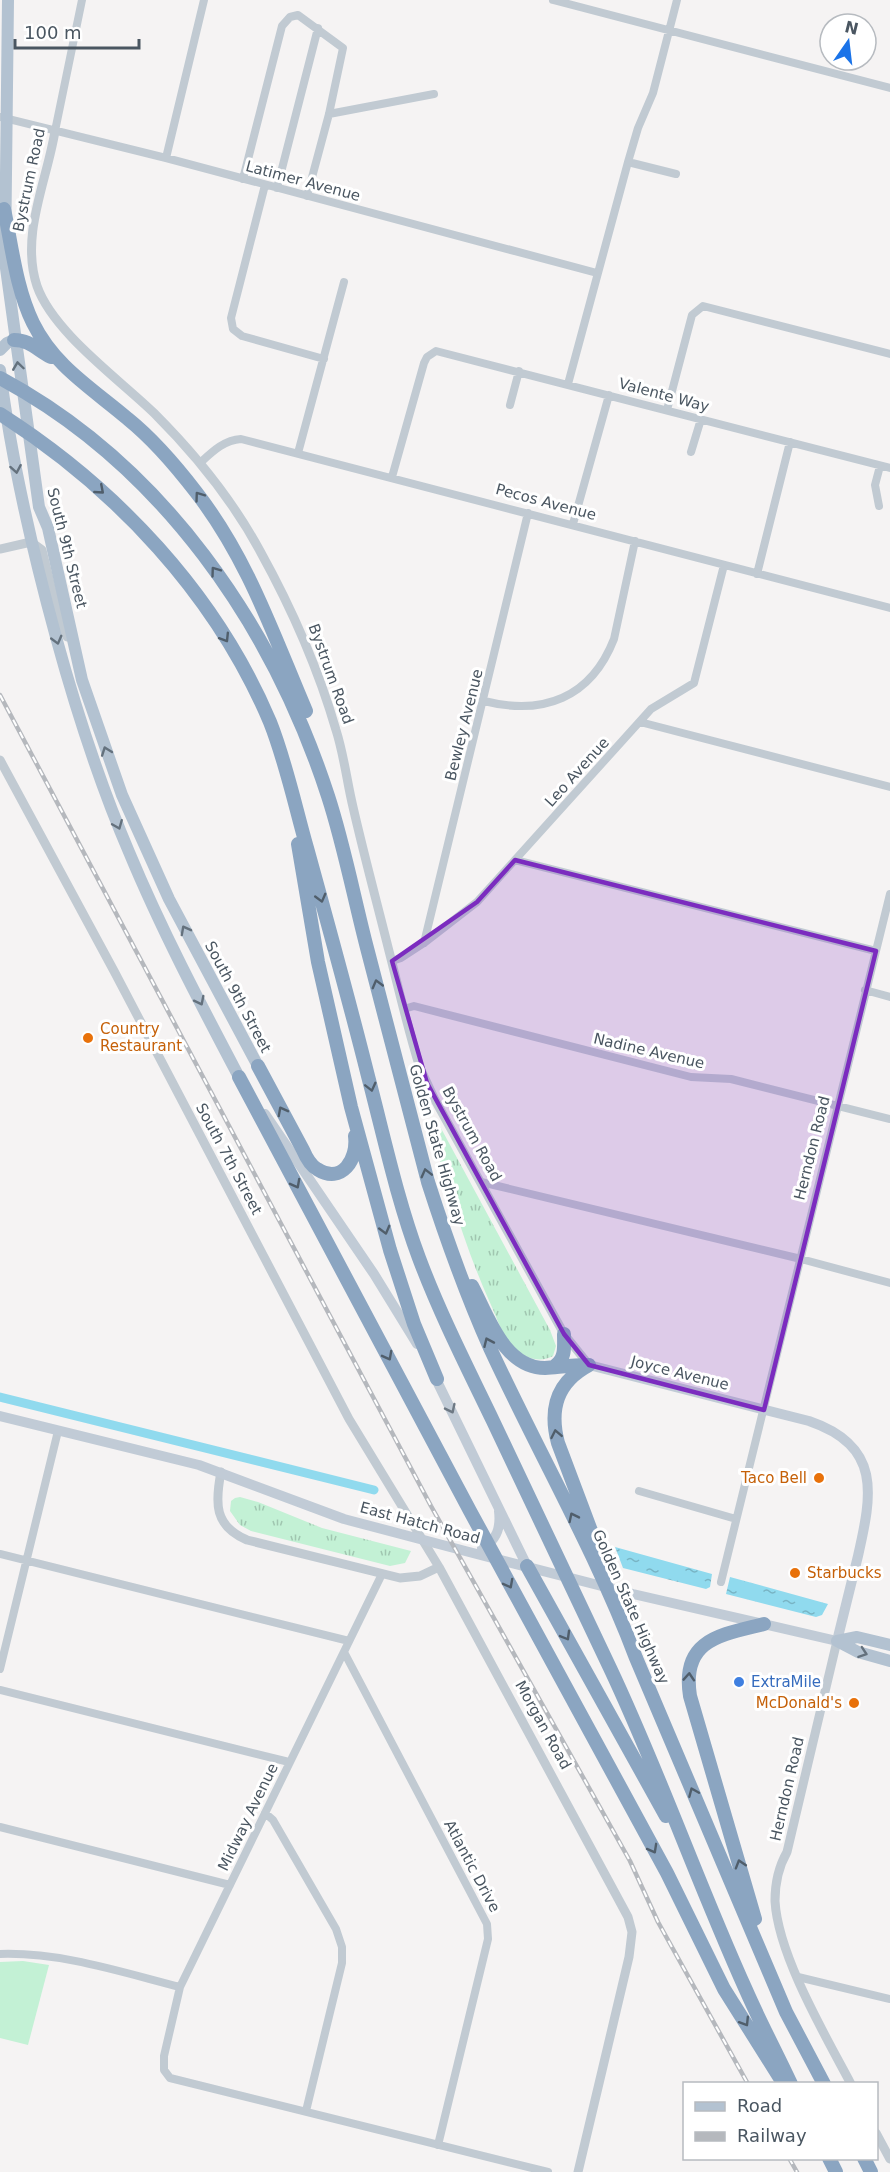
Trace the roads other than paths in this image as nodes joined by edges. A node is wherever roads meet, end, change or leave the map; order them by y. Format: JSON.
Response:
{"nodes":[{"id":1,"x":8,"y":0,"type":"edge"},
{"id":2,"x":82,"y":0,"type":"edge"},
{"id":3,"x":204,"y":0,"type":"edge"},
{"id":4,"x":553,"y":0,"type":"edge"},
{"id":5,"x":677,"y":0,"type":"edge"},
{"id":6,"x":318,"y":28,"type":"junction"},
{"id":7,"x":670,"y":31,"type":"junction"},
{"id":8,"x":890,"y":88,"type":"edge"},
{"id":9,"x":434,"y":94,"type":"dead end"},
{"id":10,"x":329,"y":114,"type":"junction"},
{"id":11,"x":3,"y":118,"type":"edge"},
{"id":12,"x":55,"y":131,"type":"junction"},
{"id":13,"x":166,"y":158,"type":"junction"},
{"id":14,"x":628,"y":162,"type":"junction"},
{"id":15,"x":676,"y":174,"type":"dead end"},
{"id":16,"x":243,"y":179,"type":"junction"},
{"id":17,"x":265,"y":185,"type":"junction"},
{"id":18,"x":277,"y":188,"type":"junction"},
{"id":19,"x":307,"y":196,"type":"junction"},
{"id":20,"x":4,"y":209,"type":"junction"},
{"id":21,"x":597,"y":273,"type":"junction"},
{"id":22,"x":344,"y":282,"type":"dead end"},
{"id":23,"x":14,"y":340,"type":"junction"},
{"id":24,"x":0,"y":350,"type":"edge"},
{"id":25,"x":890,"y":354,"type":"edge"},
{"id":26,"x":55,"y":359,"type":"junction"},
{"id":27,"x":324,"y":359,"type":"junction"},
{"id":28,"x":0,"y":370,"type":"edge"},
{"id":29,"x":519,"y":371,"type":"junction"},
{"id":30,"x":0,"y":378,"type":"edge"},
{"id":31,"x":568,"y":384,"type":"junction"},
{"id":32,"x":609,"y":395,"type":"junction"},
{"id":33,"x":510,"y":405,"type":"dead end"},
{"id":34,"x":667,"y":410,"type":"junction"},
{"id":35,"x":0,"y":414,"type":"edge"},
{"id":36,"x":701,"y":419,"type":"junction"},
{"id":37,"x":790,"y":442,"type":"junction"},
{"id":38,"x":691,"y":452,"type":"dead end"},
{"id":39,"x":298,"y":453,"type":"junction"},
{"id":40,"x":200,"y":463,"type":"junction"},
{"id":41,"x":880,"y":466,"type":"junction"},
{"id":42,"x":890,"y":468,"type":"edge"},
{"id":43,"x":392,"y":477,"type":"junction"},
{"id":44,"x":879,"y":506,"type":"dead end"},
{"id":45,"x":39,"y":507,"type":"junction"},
{"id":46,"x":528,"y":513,"type":"junction"},
{"id":47,"x":573,"y":524,"type":"junction"},
{"id":48,"x":635,"y":541,"type":"junction"},
{"id":49,"x":31,"y":542,"type":"junction"},
{"id":50,"x":0,"y":549,"type":"edge"},
{"id":51,"x":724,"y":565,"type":"junction"},
{"id":52,"x":757,"y":574,"type":"junction"},
{"id":53,"x":890,"y":608,"type":"edge"},
{"id":54,"x":82,"y":680,"type":"junction"},
{"id":55,"x":484,"y":701,"type":"junction"},
{"id":56,"x":640,"y":722,"type":"junction"},
{"id":57,"x":0,"y":760,"type":"edge"},
{"id":58,"x":289,"y":783,"type":"junction"},
{"id":59,"x":890,"y":787,"type":"edge"},
{"id":60,"x":122,"y":795,"type":"junction"},
{"id":61,"x":329,"y":799,"type":"junction"},
{"id":62,"x":108,"y":800,"type":"junction"},
{"id":63,"x":515,"y":860,"type":"junction"},
{"id":64,"x":890,"y":894,"type":"edge"},
{"id":65,"x":424,"y":943,"type":"junction"},
{"id":66,"x":876,"y":951,"type":"junction"},
{"id":67,"x":392,"y":961,"type":"junction"},
{"id":68,"x":865,"y":990,"type":"junction"},
{"id":69,"x":890,"y":997,"type":"edge"},
{"id":70,"x":404,"y":1009,"type":"junction"},
{"id":71,"x":258,"y":1066,"type":"joint"},
{"id":72,"x":239,"y":1077,"type":"junction"},
{"id":73,"x":838,"y":1106,"type":"junction"},
{"id":74,"x":351,"y":1107,"type":"junction"},
{"id":75,"x":890,"y":1119,"type":"edge"},
{"id":76,"x":481,"y":1182,"type":"junction"},
{"id":77,"x":443,"y":1229,"type":"junction"},
{"id":78,"x":801,"y":1259,"type":"junction"},
{"id":79,"x":890,"y":1283,"type":"edge"},
{"id":80,"x":564,"y":1334,"type":"junction"},
{"id":81,"x":589,"y":1365,"type":"junction"},
{"id":82,"x":555,"y":1366,"type":"junction"},
{"id":83,"x":437,"y":1379,"type":"junction"},
{"id":84,"x":764,"y":1410,"type":"junction"},
{"id":85,"x":0,"y":1416,"type":"edge"},
{"id":86,"x":58,"y":1431,"type":"junction"},
{"id":87,"x":221,"y":1472,"type":"junction"},
{"id":88,"x":639,"y":1491,"type":"dead end"},
{"id":89,"x":498,"y":1505,"type":"junction"},
{"id":90,"x":736,"y":1519,"type":"junction"},
{"id":91,"x":469,"y":1552,"type":"junction"},
{"id":92,"x":0,"y":1554,"type":"edge"},
{"id":93,"x":27,"y":1560,"type":"junction"},
{"id":94,"x":439,"y":1566,"type":"junction"},
{"id":95,"x":527,"y":1566,"type":"junction"},
{"id":96,"x":382,"y":1574,"type":"junction"},
{"id":97,"x":721,"y":1582,"type":"dead end"},
{"id":98,"x":617,"y":1608,"type":"junction"},
{"id":99,"x":764,"y":1624,"type":"junction"},
{"id":100,"x":349,"y":1641,"type":"junction"},
{"id":101,"x":837,"y":1641,"type":"junction"},
{"id":102,"x":890,"y":1645,"type":"edge"},
{"id":103,"x":344,"y":1652,"type":"junction"},
{"id":104,"x":890,"y":1661,"type":"edge"},
{"id":105,"x":0,"y":1670,"type":"edge"},
{"id":106,"x":0,"y":1690,"type":"edge"},
{"id":107,"x":289,"y":1762,"type":"junction"},
{"id":108,"x":265,"y":1813,"type":"junction"},
{"id":109,"x":0,"y":1827,"type":"edge"},
{"id":110,"x":230,"y":1885,"type":"junction"},
{"id":111,"x":706,"y":1893,"type":"junction"},
{"id":112,"x":0,"y":1954,"type":"edge"},
{"id":113,"x":765,"y":1962,"type":"junction"},
{"id":114,"x":798,"y":1977,"type":"junction"},
{"id":115,"x":180,"y":1987,"type":"junction"},
{"id":116,"x":890,"y":1999,"type":"edge"},
{"id":117,"x":783,"y":2082,"type":"edge"},
{"id":118,"x":790,"y":2082,"type":"edge"},
{"id":119,"x":823,"y":2082,"type":"edge"},
{"id":120,"x":850,"y":2082,"type":"edge"},
{"id":121,"x":306,"y":2112,"type":"junction"},
{"id":122,"x":878,"y":2137,"type":"edge"},
{"id":123,"x":438,"y":2145,"type":"junction"},
{"id":124,"x":890,"y":2159,"type":"edge"},
{"id":125,"x":548,"y":2172,"type":"edge"},
{"id":126,"x":578,"y":2172,"type":"edge"}],
"edges":[{"from":1,"to":11,"type":"main road","name":"South 9th Street"},
{"from":2,"to":12,"type":"street","name":"Bystrum Road"},
{"from":3,"to":13,"type":"street"},
{"from":4,"to":7,"type":"street"},
{"from":5,"to":7,"type":"street"},
{"from":6,"to":10,"type":"street"},
{"from":6,"to":16,"type":"street"},
{"from":6,"to":18,"type":"street"},
{"from":7,"to":8,"type":"street"},
{"from":7,"to":14,"type":"street"},
{"from":9,"to":10,"type":"street"},
{"from":10,"to":19,"type":"street"},
{"from":11,"to":12,"type":"street","name":"Latimer Avenue"},
{"from":11,"to":20,"type":"main road","name":"South 9th Street"},
{"from":12,"to":13,"type":"street","name":"Latimer Avenue"},
{"from":12,"to":40,"type":"street","name":"Bystrum Road"},
{"from":13,"to":16,"type":"street","name":"Latimer Avenue"},
{"from":14,"to":15,"type":"street"},
{"from":14,"to":21,"type":"street"},
{"from":16,"to":17,"type":"street","name":"Latimer Avenue"},
{"from":17,"to":18,"type":"street","name":"Latimer Avenue"},
{"from":17,"to":27,"type":"street"},
{"from":18,"to":19,"type":"street","name":"Latimer Avenue"},
{"from":19,"to":21,"type":"street","name":"Latimer Avenue"},
{"from":20,"to":23,"type":"main road","name":"South 9th Street"},
{"from":20,"to":26,"type":"highway"},
{"from":21,"to":31,"type":"street"},
{"from":22,"to":27,"type":"street"},
{"from":23,"to":24,"type":"main road"},
{"from":23,"to":26,"type":"highway"},
{"from":45,"to":23,"type":"main road","name":"South 9th Street","one_way":true},
{"from":25,"to":34,"type":"street"},
{"from":61,"to":26,"type":"highway","one_way":true},
{"from":27,"to":39,"type":"street"},
{"from":28,"to":49,"type":"main road","one_way":true},
{"from":29,"to":31,"type":"street","name":"Valente Way"},
{"from":29,"to":33,"type":"street"},
{"from":29,"to":43,"type":"street","name":"Valente Way"},
{"from":61,"to":30,"type":"highway","name":"Golden State Highway","one_way":true},
{"from":31,"to":32,"type":"street","name":"Valente Way"},
{"from":32,"to":34,"type":"street","name":"Valente Way"},
{"from":32,"to":47,"type":"street"},
{"from":34,"to":36,"type":"street","name":"Valente Way"},
{"from":35,"to":58,"type":"highway","one_way":true},
{"from":36,"to":37,"type":"street","name":"Valente Way"},
{"from":36,"to":38,"type":"street"},
{"from":37,"to":41,"type":"street","name":"Valente Way"},
{"from":37,"to":52,"type":"street"},
{"from":39,"to":40,"type":"street","name":"Pecos Avenue"},
{"from":39,"to":43,"type":"street","name":"Pecos Avenue"},
{"from":40,"to":67,"type":"street","name":"Bystrum Road"},
{"from":41,"to":42,"type":"street","name":"Valente Way"},
{"from":41,"to":44,"type":"street"},
{"from":43,"to":46,"type":"street","name":"Pecos Avenue"},
{"from":45,"to":49,"type":"main road"},
{"from":45,"to":54,"type":"main road","name":"South 9th Street"},
{"from":46,"to":47,"type":"street","name":"Pecos Avenue"},
{"from":46,"to":55,"type":"street","name":"Bewley Avenue"},
{"from":47,"to":48,"type":"street","name":"Pecos Avenue"},
{"from":48,"to":51,"type":"street","name":"Pecos Avenue"},
{"from":48,"to":55,"type":"street"},
{"from":49,"to":50,"type":"street"},
{"from":49,"to":54,"type":"street"},
{"from":49,"to":62,"type":"main road","one_way":true},
{"from":51,"to":52,"type":"street","name":"Pecos Avenue"},
{"from":51,"to":56,"type":"street","name":"Leo Avenue"},
{"from":52,"to":53,"type":"street","name":"Pecos Avenue"},
{"from":60,"to":54,"type":"main road","name":"South 9th Street","one_way":true},
{"from":55,"to":65,"type":"street","name":"Bewley Avenue"},
{"from":56,"to":59,"type":"street"},
{"from":56,"to":63,"type":"street","name":"Leo Avenue"},
{"from":57,"to":94,"type":"street","name":"South 7th Street"},
{"from":58,"to":74,"type":"highway"},
{"from":58,"to":111,"type":"highway","one_way":true},
{"from":60,"to":62,"type":"main road"},
{"from":71,"to":60,"type":"main road","name":"South 9th Street","one_way":true},
{"from":77,"to":61,"type":"highway","name":"Golden State Highway","one_way":true},
{"from":62,"to":72,"type":"main road","one_way":true},
{"from":63,"to":65,"type":"street","name":"Leo Avenue"},
{"from":63,"to":66,"type":"street"},
{"from":64,"to":66,"type":"street","name":"Herndon Road"},
{"from":65,"to":67,"type":"street","name":"Leo Avenue"},
{"from":66,"to":68,"type":"street","name":"Herndon Road"},
{"from":67,"to":70,"type":"street","name":"Bystrum Road"},
{"from":68,"to":69,"type":"street"},
{"from":68,"to":73,"type":"street","name":"Herndon Road"},
{"from":70,"to":73,"type":"street","name":"Nadine Avenue"},
{"from":70,"to":76,"type":"street","name":"Bystrum Road"},
{"from":74,"to":71,"type":"highway","one_way":true},
{"from":72,"to":83,"type":"main road"},
{"from":72,"to":117,"type":"highway","one_way":true},
{"from":73,"to":75,"type":"street","name":"Nadine Avenue"},
{"from":73,"to":78,"type":"street","name":"Herndon Road"},
{"from":74,"to":83,"type":"highway","one_way":true},
{"from":76,"to":78,"type":"street"},
{"from":76,"to":80,"type":"street","name":"Bystrum Road"},
{"from":77,"to":82,"type":"highway"},
{"from":98,"to":77,"type":"highway","name":"Golden State Highway","one_way":true},
{"from":78,"to":79,"type":"street"},
{"from":78,"to":84,"type":"street","name":"Herndon Road"},
{"from":80,"to":81,"type":"street","name":"Bystrum Road"},
{"from":80,"to":82,"type":"highway"},
{"from":81,"to":82,"type":"highway"},
{"from":81,"to":84,"type":"main road","name":"Joyce Avenue"},
{"from":98,"to":81,"type":"highway","one_way":true},
{"from":83,"to":89,"type":"main road","one_way":true},
{"from":84,"to":90,"type":"street","name":"Herndon Road"},
{"from":84,"to":101,"type":"main road","name":"Herndon Road"},
{"from":85,"to":86,"type":"main road","name":"East Hatch Road"},
{"from":86,"to":87,"type":"main road","name":"East Hatch Road"},
{"from":86,"to":93,"type":"street"},
{"from":87,"to":91,"type":"main road","name":"East Hatch Road"},
{"from":87,"to":96,"type":"street"},
{"from":88,"to":90,"type":"street"},
{"from":89,"to":91,"type":"main road"},
{"from":89,"to":95,"type":"main road"},
{"from":90,"to":97,"type":"street","name":"Herndon Road"},
{"from":91,"to":95,"type":"main road","name":"East Hatch Road"},
{"from":92,"to":93,"type":"street"},
{"from":93,"to":100,"type":"street"},
{"from":93,"to":105,"type":"street"},
{"from":94,"to":96,"type":"street"},
{"from":94,"to":126,"type":"street","name":"Morgan Road"},
{"from":95,"to":99,"type":"main road","name":"East Hatch Road"},
{"from":95,"to":111,"type":"highway","one_way":true},
{"from":96,"to":100,"type":"street","name":"Midway Avenue"},
{"from":113,"to":98,"type":"highway","name":"Golden State Highway","one_way":true},
{"from":99,"to":101,"type":"main road","name":"East Hatch Road"},
{"from":113,"to":99,"type":"highway","one_way":true},
{"from":100,"to":103,"type":"street","name":"Midway Avenue"},
{"from":101,"to":102,"type":"main road","name":"East Hatch Road"},
{"from":101,"to":104,"type":"main road","name":"East Hatch Road","one_way":true},
{"from":101,"to":114,"type":"street","name":"Herndon Road"},
{"from":103,"to":107,"type":"street","name":"Midway Avenue"},
{"from":103,"to":123,"type":"street","name":"Atlantic Drive"},
{"from":106,"to":107,"type":"street"},
{"from":107,"to":108,"type":"street","name":"Midway Avenue"},
{"from":108,"to":110,"type":"street","name":"Midway Avenue"},
{"from":108,"to":121,"type":"street"},
{"from":109,"to":110,"type":"street"},
{"from":110,"to":115,"type":"street","name":"Midway Avenue"},
{"from":111,"to":118,"type":"highway"},
{"from":112,"to":115,"type":"street"},
{"from":113,"to":119,"type":"highway","name":"Golden State Highway"},
{"from":114,"to":116,"type":"street"},
{"from":114,"to":120,"type":"street","name":"Herndon Road"},
{"from":115,"to":121,"type":"street","name":"Midway Avenue"},
{"from":121,"to":123,"type":"street"},
{"from":122,"to":124,"type":"street"},
{"from":123,"to":125,"type":"street"}]}
